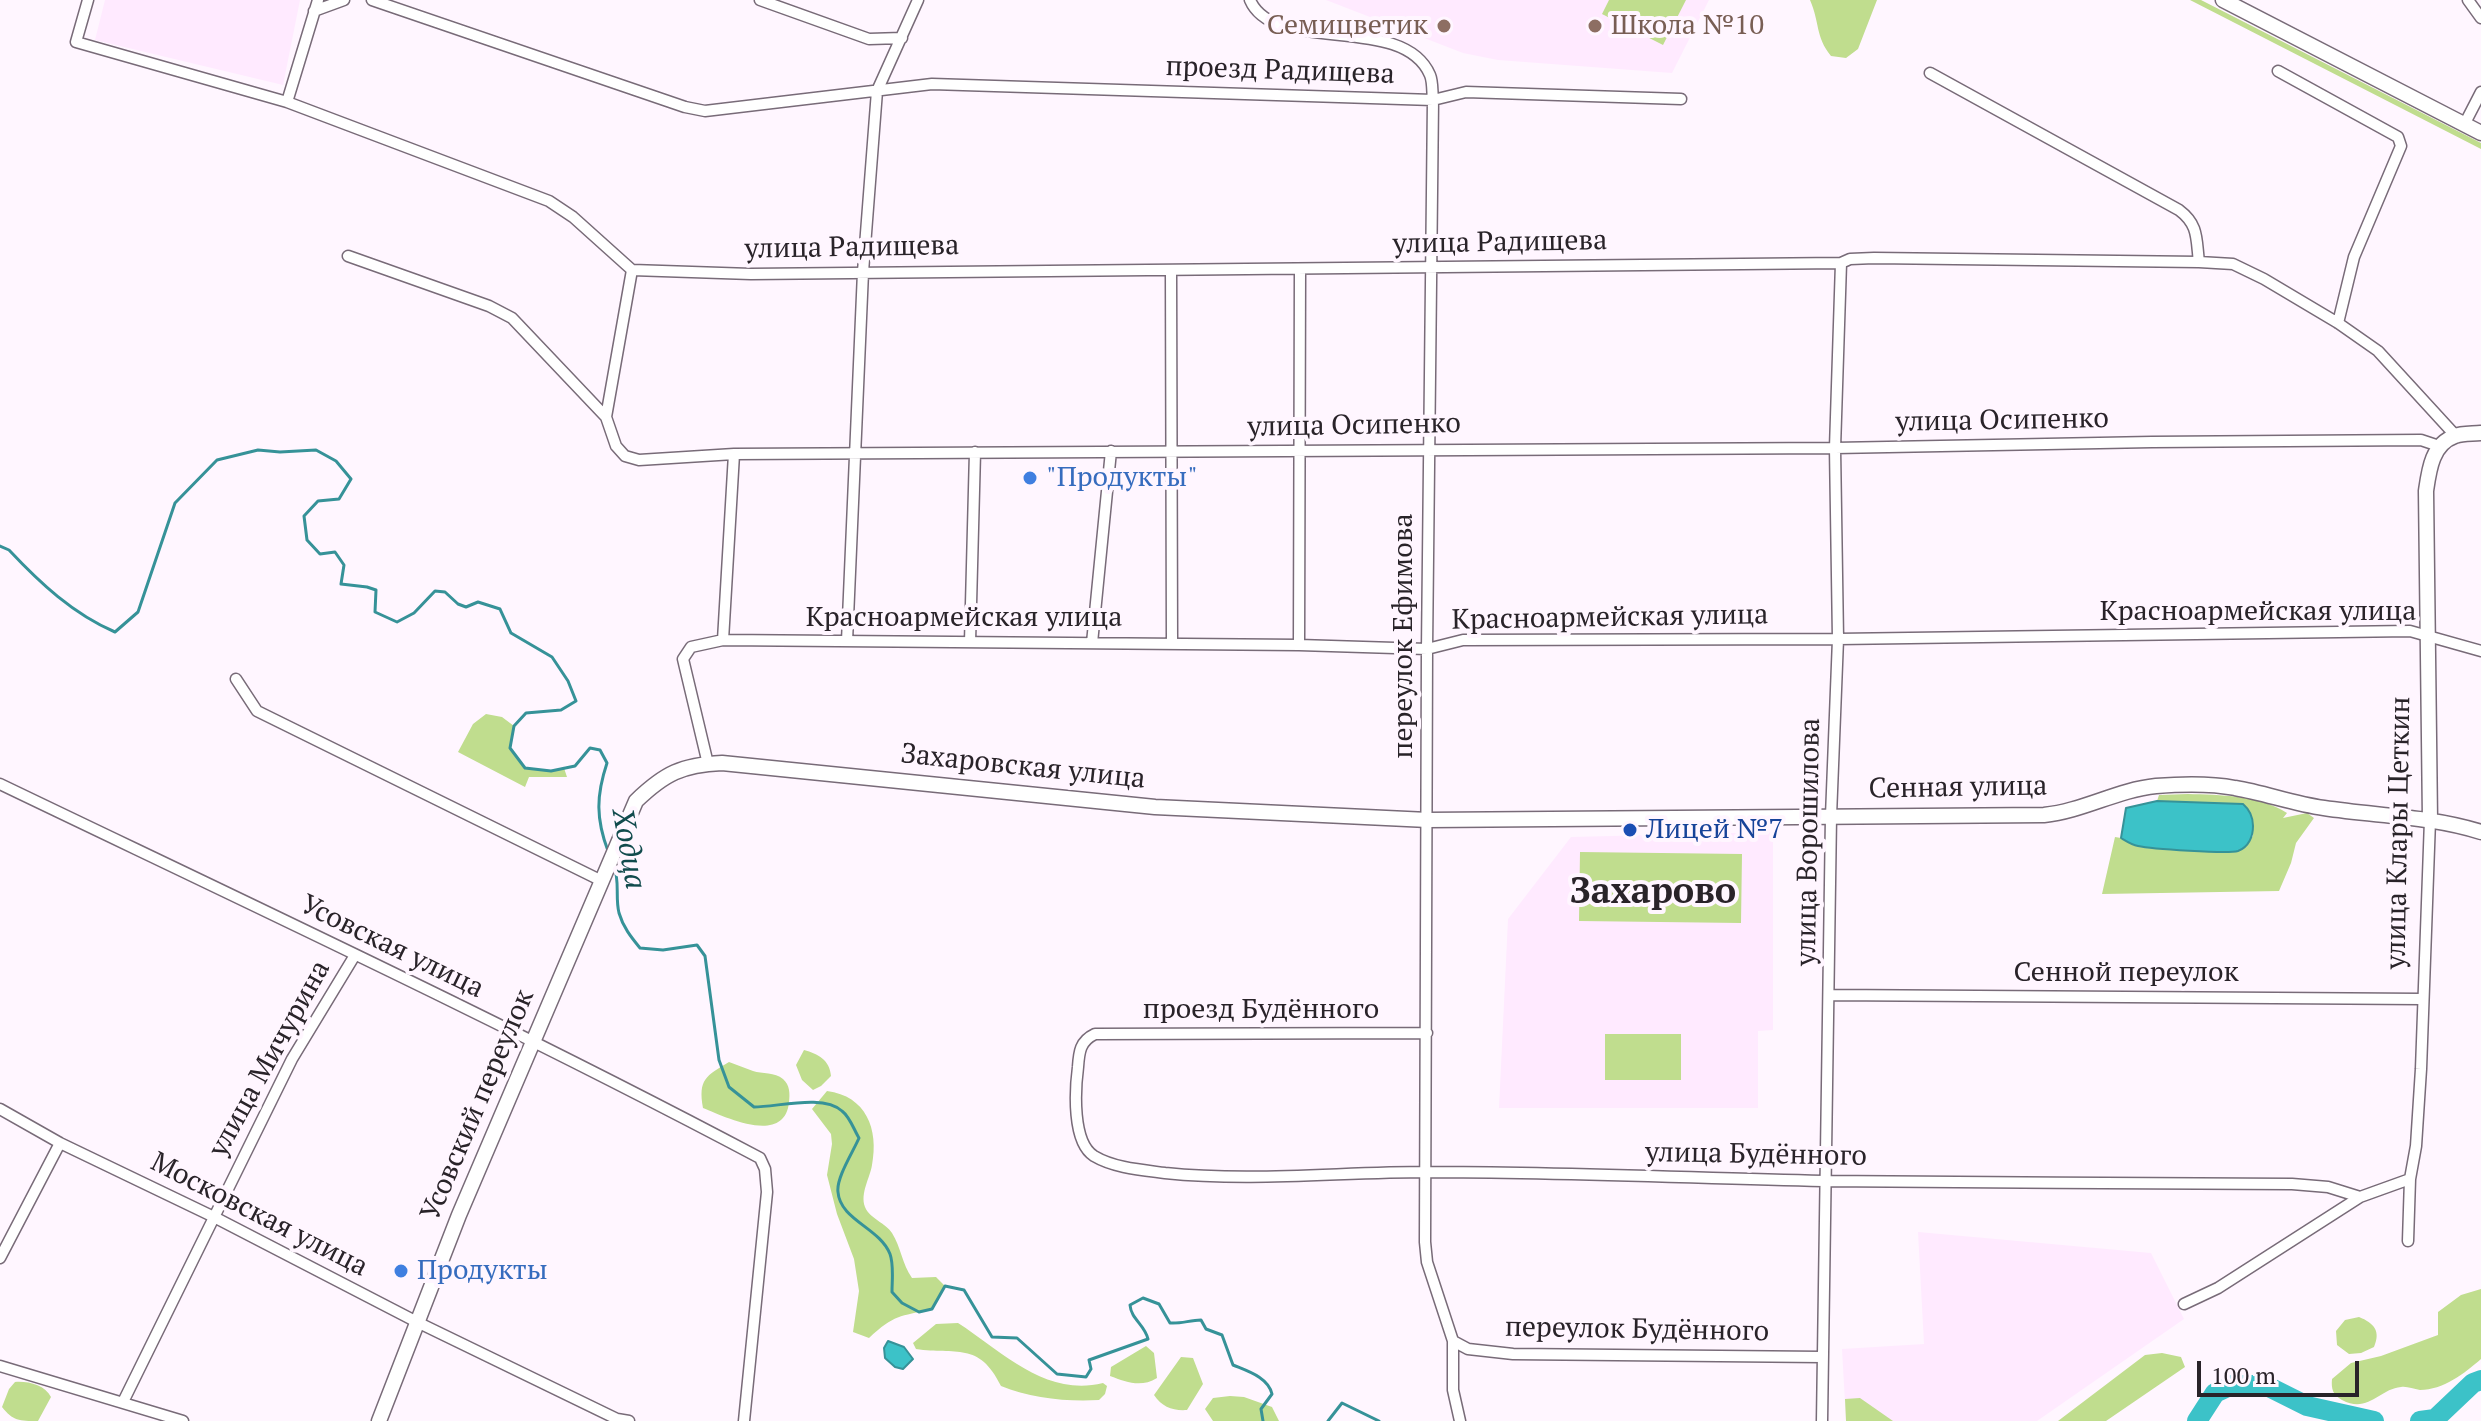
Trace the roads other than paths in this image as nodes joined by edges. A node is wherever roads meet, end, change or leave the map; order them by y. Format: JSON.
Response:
{"nodes":[{"id":1,"x":88,"y":0,"type":"edge"},
{"id":2,"x":344,"y":0,"type":"edge"},
{"id":3,"x":372,"y":0,"type":"edge"},
{"id":4,"x":760,"y":0,"type":"edge"},
{"id":5,"x":918,"y":0,"type":"edge"},
{"id":6,"x":1250,"y":0,"type":"edge"},
{"id":7,"x":2223,"y":0,"type":"edge"},
{"id":8,"x":2468,"y":0,"type":"edge"},
{"id":9,"x":316,"y":6,"type":"edge"},
{"id":10,"x":2481,"y":18,"type":"edge"},
{"id":11,"x":902,"y":38,"type":"junction"},
{"id":12,"x":2278,"y":71,"type":"dead end"},
{"id":13,"x":1930,"y":73,"type":"dead end"},
{"id":14,"x":877,"y":91,"type":"junction"},
{"id":15,"x":2481,"y":92,"type":"edge"},
{"id":16,"x":1681,"y":99,"type":"dead end"},
{"id":17,"x":1433,"y":100,"type":"junction"},
{"id":18,"x":287,"y":102,"type":"junction"},
{"id":19,"x":2464,"y":125,"type":"junction"},
{"id":20,"x":2481,"y":133,"type":"edge"},
{"id":21,"x":348,"y":256,"type":"dead end"},
{"id":22,"x":2199,"y":262,"type":"junction"},
{"id":23,"x":1841,"y":263,"type":"junction"},
{"id":24,"x":1430,"y":268,"type":"junction"},
{"id":25,"x":1300,"y":269,"type":"junction"},
{"id":26,"x":632,"y":270,"type":"junction"},
{"id":27,"x":1171,"y":270,"type":"junction"},
{"id":28,"x":863,"y":272,"type":"junction"},
{"id":29,"x":2338,"y":323,"type":"junction"},
{"id":30,"x":606,"y":417,"type":"junction"},
{"id":31,"x":2481,"y":433,"type":"edge"},
{"id":32,"x":2455,"y":435,"type":"junction"},
{"id":33,"x":2439,"y":446,"type":"junction"},
{"id":34,"x":1835,"y":448,"type":"junction"},
{"id":35,"x":1429,"y":449,"type":"junction"},
{"id":36,"x":1111,"y":451,"type":"junction"},
{"id":37,"x":1171,"y":451,"type":"junction"},
{"id":38,"x":975,"y":452,"type":"junction"},
{"id":39,"x":1298,"y":452,"type":"junction"},
{"id":40,"x":854,"y":453,"type":"junction"},
{"id":41,"x":734,"y":454,"type":"junction"},
{"id":42,"x":2427,"y":636,"type":"junction"},
{"id":43,"x":1838,"y":639,"type":"junction"},
{"id":44,"x":723,"y":640,"type":"junction"},
{"id":45,"x":847,"y":641,"type":"junction"},
{"id":46,"x":970,"y":642,"type":"junction"},
{"id":47,"x":1092,"y":643,"type":"junction"},
{"id":48,"x":1172,"y":643,"type":"junction"},
{"id":49,"x":1299,"y":645,"type":"junction"},
{"id":50,"x":1427,"y":649,"type":"junction"},
{"id":51,"x":2481,"y":651,"type":"edge"},
{"id":52,"x":236,"y":679,"type":"dead end"},
{"id":53,"x":708,"y":764,"type":"junction"},
{"id":54,"x":0,"y":784,"type":"edge"},
{"id":55,"x":631,"y":811,"type":"joint"},
{"id":56,"x":1831,"y":816,"type":"junction"},
{"id":57,"x":1428,"y":820,"type":"junction"},
{"id":58,"x":2430,"y":820,"type":"junction"},
{"id":59,"x":2481,"y":832,"type":"edge"},
{"id":60,"x":605,"y":874,"type":"junction"},
{"id":61,"x":355,"y":955,"type":"junction"},
{"id":62,"x":1829,"y":995,"type":"junction"},
{"id":63,"x":2422,"y":999,"type":"junction"},
{"id":64,"x":1427,"y":1033,"type":"junction"},
{"id":65,"x":532,"y":1043,"type":"junction"},
{"id":66,"x":0,"y":1109,"type":"edge"},
{"id":67,"x":60,"y":1143,"type":"junction"},
{"id":68,"x":1099,"y":1159,"type":"joint"},
{"id":69,"x":1426,"y":1172,"type":"junction"},
{"id":70,"x":2410,"y":1179,"type":"junction"},
{"id":71,"x":1825,"y":1181,"type":"junction"},
{"id":72,"x":2360,"y":1197,"type":"junction"},
{"id":73,"x":214,"y":1217,"type":"junction"},
{"id":74,"x":2408,"y":1241,"type":"dead end"},
{"id":75,"x":0,"y":1258,"type":"edge"},
{"id":76,"x":2184,"y":1304,"type":"dead end"},
{"id":77,"x":417,"y":1322,"type":"junction"},
{"id":78,"x":1453,"y":1341,"type":"junction"},
{"id":79,"x":1822,"y":1357,"type":"junction"},
{"id":80,"x":0,"y":1366,"type":"edge"},
{"id":81,"x":123,"y":1402,"type":"junction"},
{"id":82,"x":183,"y":1421,"type":"edge"},
{"id":83,"x":379,"y":1421,"type":"edge"},
{"id":84,"x":629,"y":1421,"type":"edge"},
{"id":85,"x":744,"y":1421,"type":"edge"},
{"id":86,"x":1460,"y":1421,"type":"edge"},
{"id":87,"x":1822,"y":1421,"type":"edge"}],
"edges":[{"from":1,"to":18,"type":"street"},
{"from":2,"to":9,"type":"street"},
{"from":3,"to":14,"type":"street","name":"проезд Радищева"},
{"from":4,"to":11,"type":"street"},
{"from":5,"to":11,"type":"street"},
{"from":6,"to":17,"type":"street","name":"переулок Ефимова"},
{"from":7,"to":19,"type":"street"},
{"from":8,"to":10,"type":"street"},
{"from":9,"to":18,"type":"street"},
{"from":11,"to":14,"type":"street"},
{"from":12,"to":29,"type":"street"},
{"from":13,"to":22,"type":"street"},
{"from":14,"to":17,"type":"street","name":"проезд Радищева"},
{"from":14,"to":28,"type":"street"},
{"from":15,"to":19,"type":"street"},
{"from":16,"to":17,"type":"street","name":"проезд Радищева"},
{"from":17,"to":24,"type":"street","name":"переулок Ефимова"},
{"from":18,"to":26,"type":"street"},
{"from":19,"to":20,"type":"street"},
{"from":21,"to":30,"type":"street","name":"улица Осипенко"},
{"from":22,"to":23,"type":"street","name":"улица Радищева"},
{"from":22,"to":29,"type":"street","name":"улица Радищева"},
{"from":23,"to":24,"type":"street","name":"улица Радищева"},
{"from":23,"to":34,"type":"street","name":"улица Ворошилова"},
{"from":24,"to":25,"type":"street","name":"улица Радищева"},
{"from":24,"to":35,"type":"street","name":"переулок Ефимова"},
{"from":25,"to":27,"type":"street","name":"улица Радищева"},
{"from":25,"to":39,"type":"street"},
{"from":26,"to":28,"type":"street","name":"улица Радищева"},
{"from":26,"to":30,"type":"street"},
{"from":27,"to":28,"type":"street","name":"улица Радищева"},
{"from":27,"to":37,"type":"street"},
{"from":28,"to":40,"type":"street"},
{"from":29,"to":32,"type":"street","name":"улица Радищева"},
{"from":30,"to":41,"type":"street","name":"улица Осипенко"},
{"from":31,"to":32,"type":"street"},
{"from":32,"to":33,"type":"street"},
{"from":33,"to":34,"type":"street","name":"улица Осипенко"},
{"from":33,"to":42,"type":"street","name":"улица Клары Цеткин"},
{"from":34,"to":35,"type":"street","name":"улица Осипенко"},
{"from":34,"to":43,"type":"street","name":"улица Ворошилова"},
{"from":35,"to":39,"type":"street","name":"улица Осипенко"},
{"from":35,"to":50,"type":"street","name":"переулок Ефимова"},
{"from":36,"to":37,"type":"street","name":"улица Осипенко"},
{"from":36,"to":38,"type":"street","name":"улица Осипенко"},
{"from":36,"to":47,"type":"street"},
{"from":37,"to":39,"type":"street","name":"улица Осипенко"},
{"from":37,"to":48,"type":"street"},
{"from":38,"to":40,"type":"street","name":"улица Осипенко"},
{"from":38,"to":46,"type":"street"},
{"from":39,"to":49,"type":"street"},
{"from":40,"to":41,"type":"street","name":"улица Осипенко"},
{"from":40,"to":45,"type":"street"},
{"from":41,"to":44,"type":"street"},
{"from":42,"to":43,"type":"street","name":"Красноармейская улица"},
{"from":42,"to":51,"type":"street","name":"Красноармейская улица"},
{"from":42,"to":58,"type":"street","name":"улица Клары Цеткин"},
{"from":43,"to":50,"type":"street","name":"Красноармейская улица"},
{"from":43,"to":56,"type":"street","name":"улица Ворошилова"},
{"from":44,"to":45,"type":"street","name":"Красноармейская улица"},
{"from":44,"to":53,"type":"street","name":"Красноармейская улица"},
{"from":45,"to":46,"type":"street","name":"Красноармейская улица"},
{"from":46,"to":47,"type":"street","name":"Красноармейская улица"},
{"from":47,"to":48,"type":"street","name":"Красноармейская улица"},
{"from":48,"to":49,"type":"street","name":"Красноармейская улица"},
{"from":49,"to":50,"type":"street","name":"Красноармейская улица"},
{"from":50,"to":57,"type":"street","name":"переулок Ефимова"},
{"from":52,"to":60,"type":"street"},
{"from":53,"to":55,"type":"street","name":"Захаровская улица"},
{"from":53,"to":57,"type":"street","name":"Захаровская улица"},
{"from":54,"to":61,"type":"street","name":"Усовская улица"},
{"from":55,"to":60,"type":"street","name":"Усовский переулок"},
{"from":56,"to":57,"type":"street","name":"Сенная улица"},
{"from":56,"to":58,"type":"street","name":"Сенная улица"},
{"from":56,"to":62,"type":"street","name":"улица Ворошилова"},
{"from":57,"to":64,"type":"street","name":"переулок Ефимова"},
{"from":58,"to":59,"type":"street","name":"Сенная улица"},
{"from":58,"to":63,"type":"street","name":"улица Клары Цеткин"},
{"from":60,"to":65,"type":"street","name":"Усовский переулок"},
{"from":61,"to":65,"type":"street","name":"Усовская улица"},
{"from":61,"to":73,"type":"street","name":"улица Мичурина"},
{"from":62,"to":63,"type":"street","name":"Сенной переулок"},
{"from":62,"to":71,"type":"street","name":"улица Ворошилова"},
{"from":63,"to":70,"type":"street","name":"улица Клары Цеткин"},
{"from":64,"to":68,"type":"street","name":"проезд Будённого"},
{"from":64,"to":69,"type":"street","name":"переулок Ефимова"},
{"from":65,"to":77,"type":"street","name":"Усовский переулок"},
{"from":65,"to":85,"type":"street","name":"Усовская улица"},
{"from":66,"to":67,"type":"street","name":"Московская улица"},
{"from":67,"to":73,"type":"street","name":"Московская улица"},
{"from":67,"to":75,"type":"street"},
{"from":68,"to":69,"type":"street","name":"улица Будённого"},
{"from":69,"to":71,"type":"street","name":"улица Будённого"},
{"from":69,"to":78,"type":"street","name":"переулок Ефимова"},
{"from":70,"to":72,"type":"street"},
{"from":70,"to":74,"type":"street","name":"улица Клары Цеткин"},
{"from":71,"to":72,"type":"street","name":"улица Будённого"},
{"from":71,"to":79,"type":"street","name":"улица Ворошилова"},
{"from":72,"to":76,"type":"street"},
{"from":73,"to":77,"type":"street","name":"Московская улица"},
{"from":73,"to":81,"type":"street","name":"улица Мичурина"},
{"from":77,"to":83,"type":"street","name":"Усовский переулок"},
{"from":77,"to":84,"type":"street","name":"Московская улица"},
{"from":78,"to":79,"type":"street","name":"переулок Будённого"},
{"from":78,"to":86,"type":"street","name":"переулок Ефимова"},
{"from":79,"to":87,"type":"street","name":"улица Ворошилова"},
{"from":80,"to":81,"type":"street"},
{"from":81,"to":82,"type":"street"}]}
